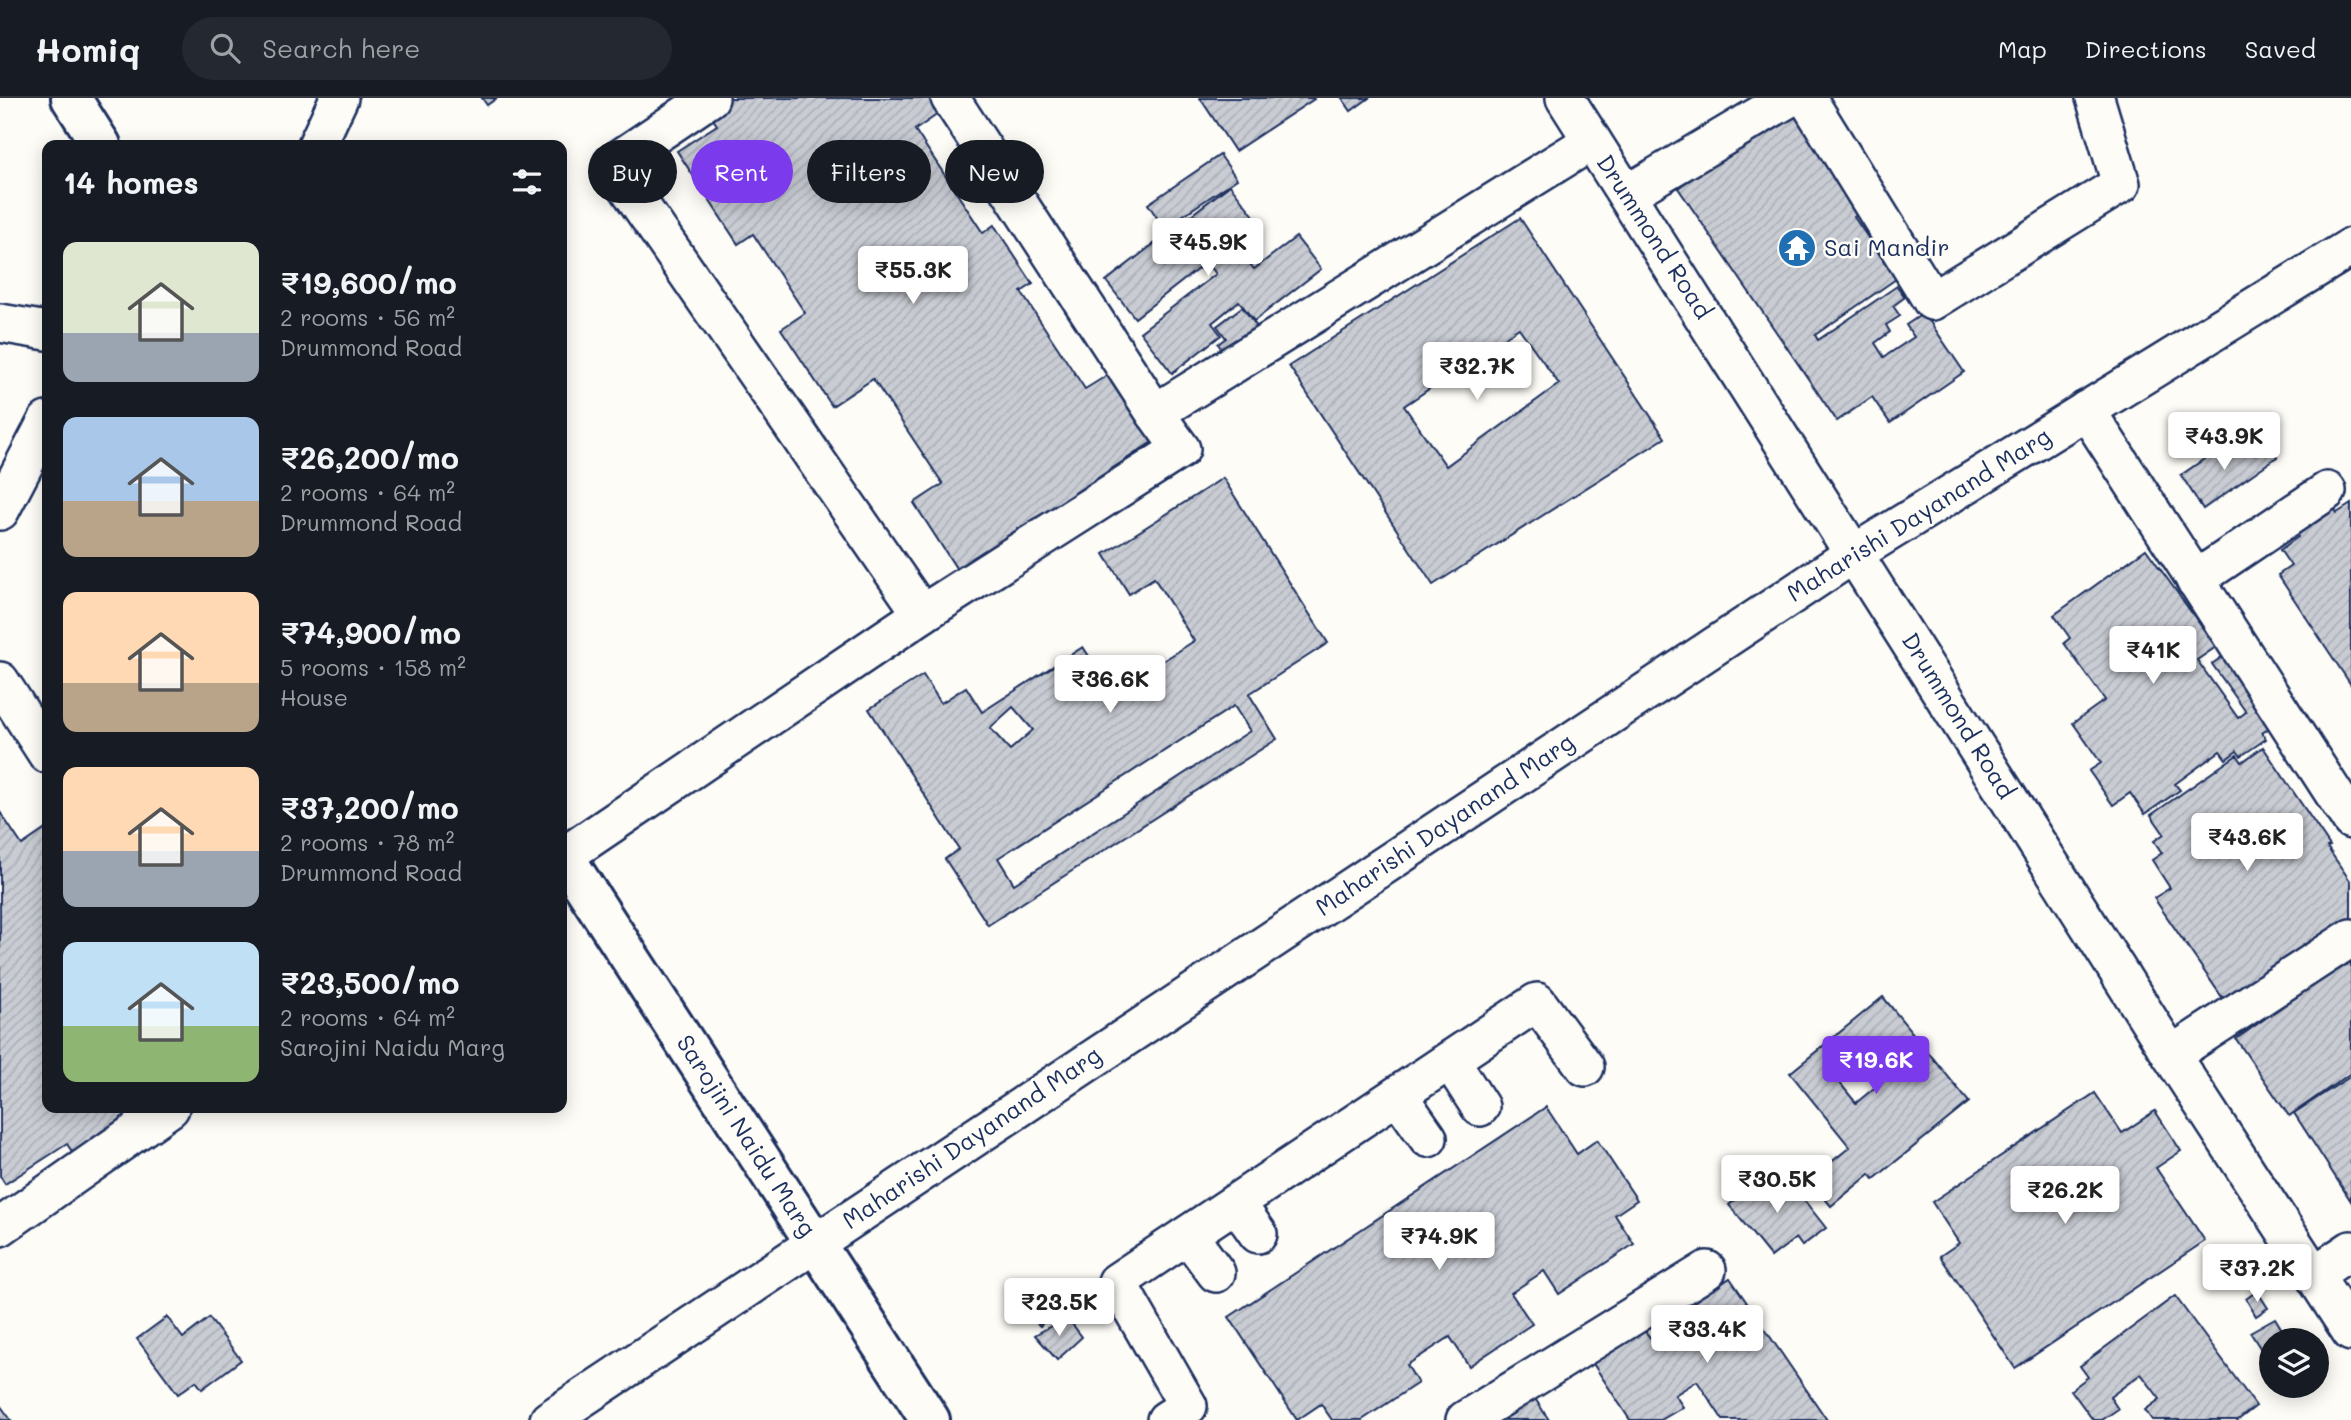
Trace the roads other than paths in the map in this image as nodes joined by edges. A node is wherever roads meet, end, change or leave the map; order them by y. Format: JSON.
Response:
{"nodes":[{"id":1,"x":71,"y":98,"type":"edge"},
{"id":2,"x":339,"y":98,"type":"edge"},
{"id":3,"x":710,"y":98,"type":"edge"},
{"id":4,"x":950,"y":98,"type":"edge"},
{"id":5,"x":1565,"y":98,"type":"edge"},
{"id":6,"x":2095,"y":98,"type":"edge"},
{"id":7,"x":1784,"y":100,"type":"edge"},
{"id":8,"x":98,"y":140,"type":"edge"},
{"id":9,"x":319,"y":140,"type":"edge"},
{"id":10,"x":1592,"y":141,"type":"junction"},
{"id":11,"x":1627,"y":194,"type":"junction"},
{"id":12,"x":2351,"y":247,"type":"edge"},
{"id":13,"x":0,"y":323,"type":"edge"},
{"id":14,"x":42,"y":330,"type":"edge"},
{"id":15,"x":2086,"y":411,"type":"junction"},
{"id":16,"x":1156,"y":413,"type":"junction"},
{"id":17,"x":42,"y":431,"type":"edge"},
{"id":18,"x":2327,"y":492,"type":"dead end"},
{"id":19,"x":0,"y":511,"type":"edge"},
{"id":20,"x":1855,"y":553,"type":"junction"},
{"id":21,"x":2195,"y":580,"type":"junction"},
{"id":22,"x":922,"y":614,"type":"junction"},
{"id":23,"x":0,"y":681,"type":"edge"},
{"id":24,"x":42,"y":746,"type":"edge"},
{"id":25,"x":2351,"y":820,"type":"edge"},
{"id":26,"x":567,"y":851,"type":"edge"},
{"id":27,"x":567,"y":860,"type":"edge"},
{"id":28,"x":2351,"y":938,"type":"edge"},
{"id":29,"x":2171,"y":1055,"type":"junction"},
{"id":30,"x":1450,"y":1060,"type":"junction"},
{"id":31,"x":1585,"y":1067,"type":"dead end"},
{"id":32,"x":1398,"y":1095,"type":"junction"},
{"id":33,"x":1480,"y":1107,"type":"dead end"},
{"id":34,"x":163,"y":1113,"type":"edge"},
{"id":35,"x":1428,"y":1138,"type":"dead end"},
{"id":36,"x":1236,"y":1203,"type":"junction"},
{"id":37,"x":0,"y":1227,"type":"edge"},
{"id":38,"x":1258,"y":1234,"type":"dead end"},
{"id":39,"x":1188,"y":1235,"type":"junction"},
{"id":40,"x":816,"y":1242,"type":"junction"},
{"id":41,"x":2351,"y":1250,"type":"edge"},
{"id":42,"x":1707,"y":1270,"type":"dead end"},
{"id":43,"x":1216,"y":1273,"type":"dead end"},
{"id":44,"x":2314,"y":1275,"type":"junction"},
{"id":45,"x":2351,"y":1332,"type":"edge"},
{"id":46,"x":1177,"y":1413,"type":"edge"},
{"id":47,"x":549,"y":1420,"type":"edge"},
{"id":48,"x":930,"y":1420,"type":"edge"},
{"id":49,"x":1465,"y":1420,"type":"edge"}],
"edges":[{"from":1,"to":8,"type":"main road"},
{"from":2,"to":9,"type":"street"},
{"from":3,"to":22,"type":"street"},
{"from":4,"to":16,"type":"street"},
{"from":5,"to":10,"type":"street","name":"Drummond Road"},
{"from":6,"to":7,"type":"street"},
{"from":7,"to":11,"type":"street"},
{"from":10,"to":11,"type":"street","name":"Drummond Road"},
{"from":10,"to":16,"type":"street"},
{"from":11,"to":20,"type":"street","name":"Drummond Road"},
{"from":12,"to":15,"type":"street","name":"Maharishi Dayanand Marg"},
{"from":13,"to":14,"type":"street"},
{"from":15,"to":20,"type":"street","name":"Maharishi Dayanand Marg"},
{"from":15,"to":21,"type":"street"},
{"from":16,"to":22,"type":"street"},
{"from":17,"to":19,"type":"street"},
{"from":18,"to":21,"type":"street"},
{"from":20,"to":29,"type":"street","name":"Drummond Road"},
{"from":20,"to":40,"type":"street","name":"Maharishi Dayanand Marg"},
{"from":21,"to":25,"type":"street"},
{"from":22,"to":26,"type":"street"},
{"from":23,"to":24,"type":"street"},
{"from":27,"to":40,"type":"main road","name":"Sarojini Naidu Marg"},
{"from":28,"to":29,"type":"street"},
{"from":29,"to":44,"type":"street","name":"Drummond Road"},
{"from":30,"to":31,"type":"street"},
{"from":30,"to":32,"type":"street"},
{"from":30,"to":33,"type":"street"},
{"from":32,"to":35,"type":"street"},
{"from":32,"to":36,"type":"street"},
{"from":34,"to":37,"type":"street"},
{"from":36,"to":38,"type":"street"},
{"from":36,"to":39,"type":"street"},
{"from":39,"to":43,"type":"street"},
{"from":39,"to":46,"type":"street"},
{"from":40,"to":47,"type":"street","name":"Maharishi Dayanand Marg"},
{"from":40,"to":48,"type":"main road","name":"Sarojini Naidu Marg"},
{"from":41,"to":44,"type":"street"},
{"from":42,"to":49,"type":"street"},
{"from":44,"to":45,"type":"street","name":"Drummond Road"}]}
